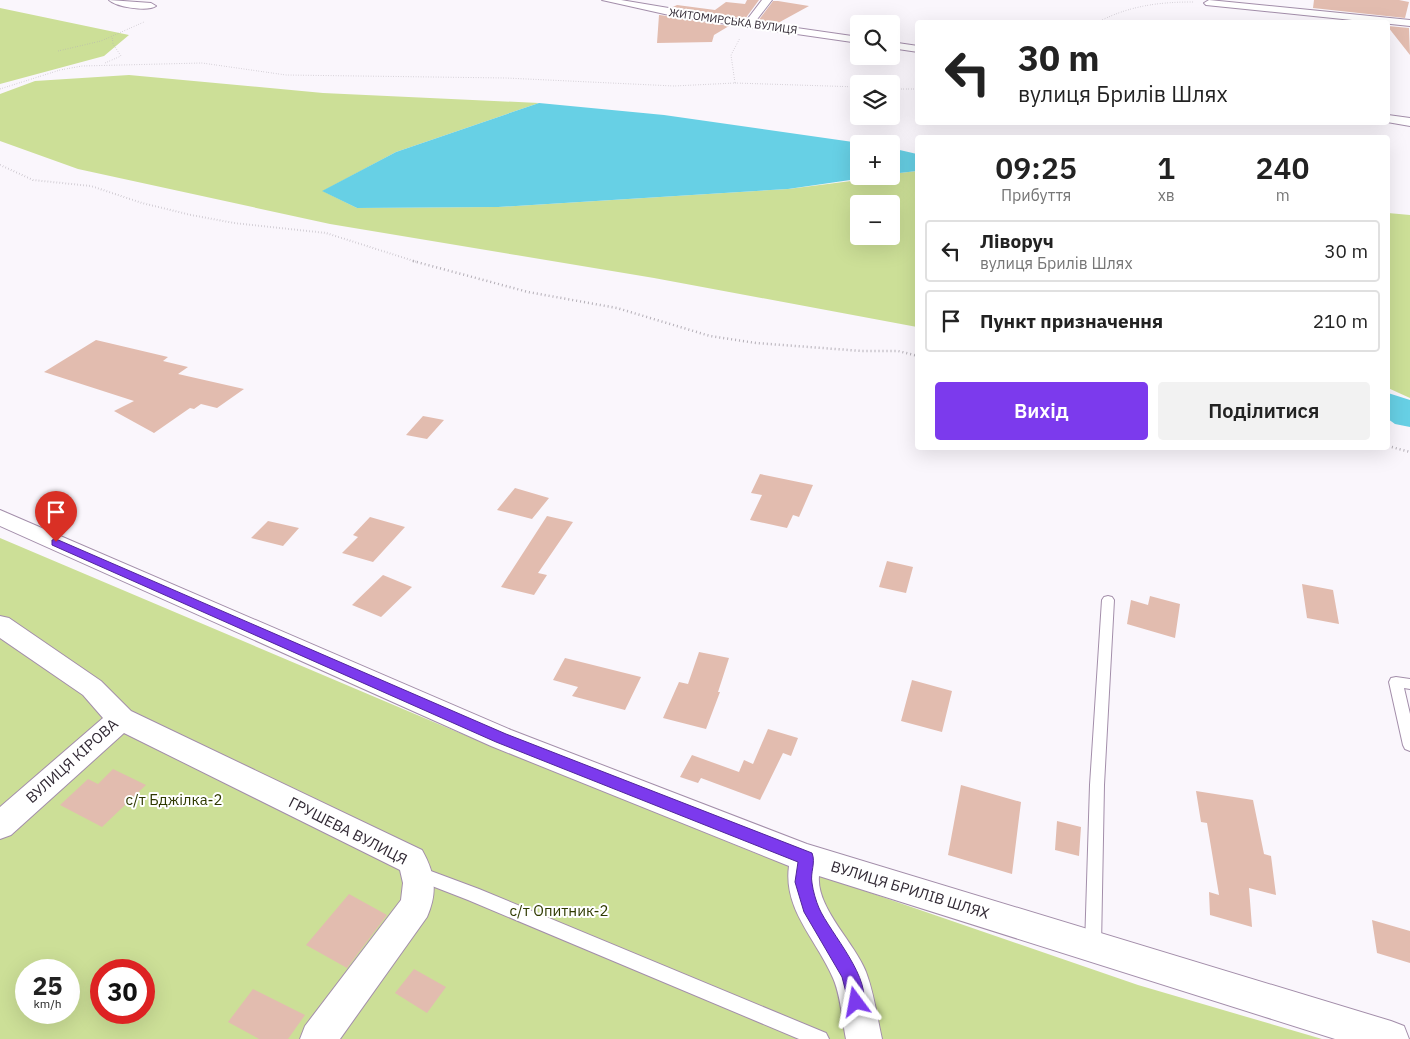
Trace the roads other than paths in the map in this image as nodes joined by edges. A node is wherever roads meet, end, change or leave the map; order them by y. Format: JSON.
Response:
{"nodes":[{"id":1,"x":114,"y":0,"type":"edge"},
{"id":2,"x":608,"y":0,"type":"edge"},
{"id":3,"x":767,"y":0,"type":"edge"},
{"id":4,"x":1209,"y":3,"type":"road end"},
{"id":5,"x":151,"y":6,"type":"road end"},
{"id":6,"x":1388,"y":10,"type":"dead end"},
{"id":7,"x":1410,"y":17,"type":"edge"},
{"id":8,"x":1380,"y":20,"type":"edge"},
{"id":9,"x":1390,"y":21,"type":"edge"},
{"id":10,"x":1410,"y":23,"type":"edge"},
{"id":11,"x":749,"y":24,"type":"junction"},
{"id":12,"x":850,"y":39,"type":"edge"},
{"id":13,"x":900,"y":46,"type":"edge"},
{"id":14,"x":915,"y":49,"type":"edge"},
{"id":15,"x":1390,"y":119,"type":"edge"},
{"id":16,"x":1410,"y":122,"type":"edge"},
{"id":17,"x":7,"y":527,"type":"edge"},
{"id":18,"x":1108,"y":600,"type":"dead end"},
{"id":19,"x":0,"y":625,"type":"edge"},
{"id":20,"x":1410,"y":684,"type":"edge"},
{"id":21,"x":121,"y":719,"type":"junction"},
{"id":22,"x":1410,"y":745,"type":"edge"},
{"id":23,"x":0,"y":826,"type":"edge"},
{"id":24,"x":806,"y":858,"type":"junction"},
{"id":25,"x":419,"y":873,"type":"junction"},
{"id":26,"x":1093,"y":947,"type":"junction"},
{"id":27,"x":318,"y":1039,"type":"edge"},
{"id":28,"x":820,"y":1039,"type":"edge"},
{"id":29,"x":864,"y":1039,"type":"edge"},
{"id":30,"x":1391,"y":1039,"type":"edge"}],
"edges":[{"from":1,"to":5,"type":"street"},
{"from":2,"to":11,"type":"street","name":"ЖИТОМИРСЬКА ВУЛИЦЯ"},
{"from":3,"to":11,"type":"street"},
{"from":4,"to":8,"type":"street"},
{"from":6,"to":7,"type":"street"},
{"from":9,"to":10,"type":"street"},
{"from":11,"to":12,"type":"street","name":"ЖИТОМИРСЬКА ВУЛИЦЯ"},
{"from":13,"to":14,"type":"street"},
{"from":15,"to":16,"type":"street"},
{"from":17,"to":24,"type":"street","name":"ВУЛИЦЯ БРИЛІВ ШЛЯХ"},
{"from":18,"to":26,"type":"lane"},
{"from":19,"to":21,"type":"street","name":"ВУЛИЦЯ КІРОВА"},
{"from":20,"to":22,"type":"lane"},
{"from":21,"to":23,"type":"street","name":"ВУЛИЦЯ КІРОВА"},
{"from":21,"to":25,"type":"street","name":"ГРУШЕВА ВУЛИЦЯ"},
{"from":24,"to":26,"type":"street","name":"ВУЛИЦЯ БРИЛІВ ШЛЯХ"},
{"from":24,"to":29,"type":"street"},
{"from":25,"to":27,"type":"street","name":"ГРУШЕВА ВУЛИЦЯ"},
{"from":25,"to":28,"type":"lane"},
{"from":26,"to":30,"type":"street","name":"ВУЛИЦЯ БРИЛІВ ШЛЯХ"}]}
